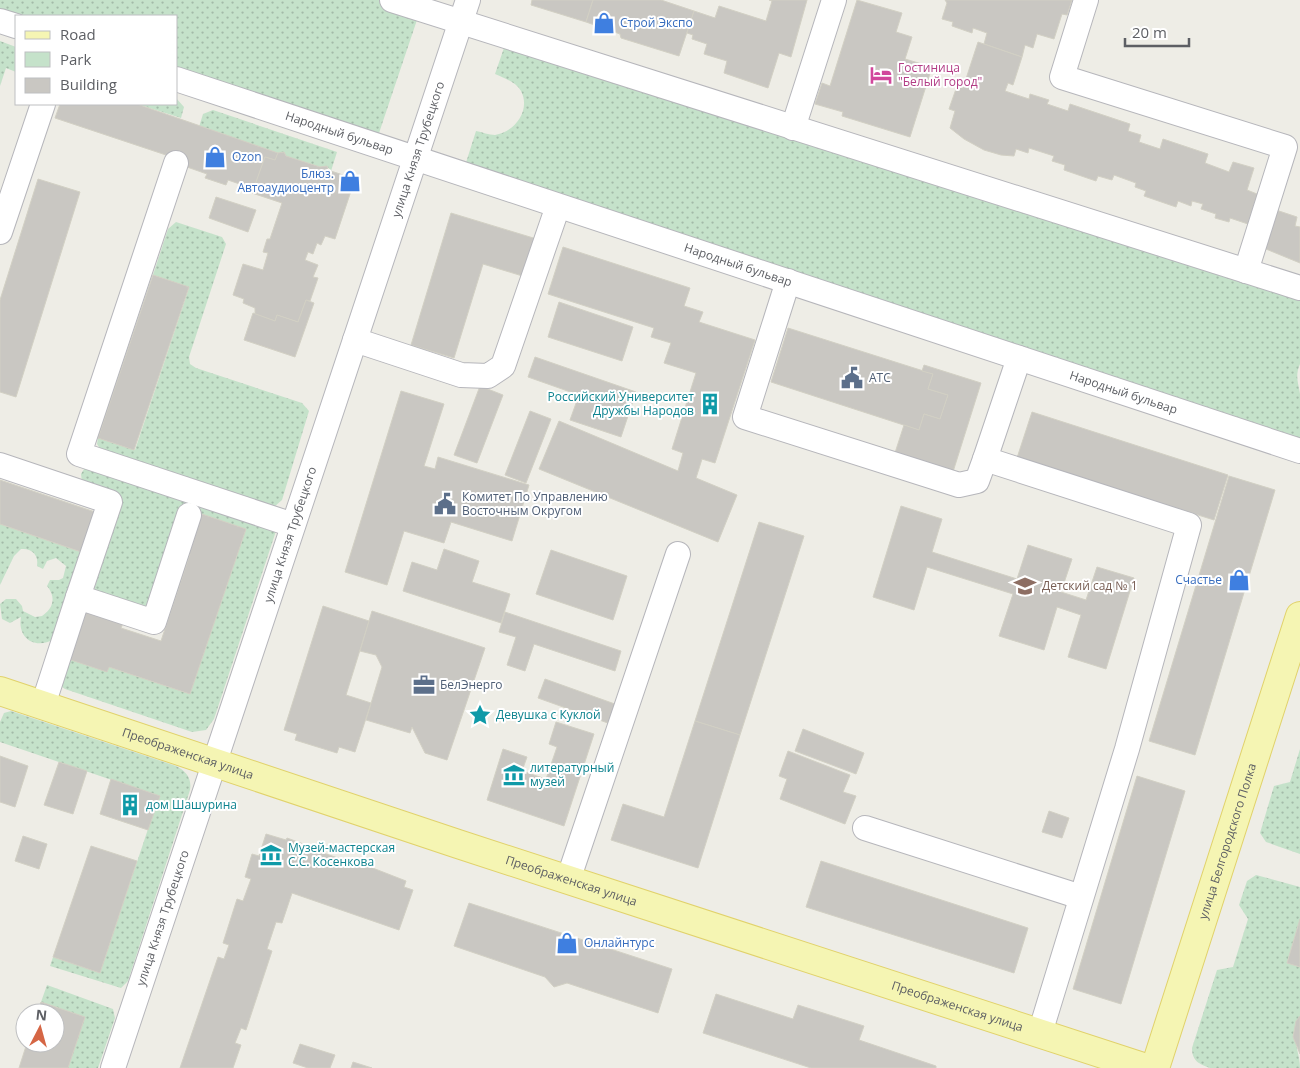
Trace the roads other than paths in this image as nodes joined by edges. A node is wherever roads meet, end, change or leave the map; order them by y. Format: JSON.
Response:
{"nodes":[{"id":1,"x":392,"y":0,"type":"edge"},
{"id":2,"x":468,"y":0,"type":"edge"},
{"id":3,"x":834,"y":0,"type":"edge"},
{"id":4,"x":1086,"y":0,"type":"edge"},
{"id":5,"x":0,"y":21,"type":"edge"},
{"id":6,"x":461,"y":22,"type":"junction"},
{"id":7,"x":15,"y":26,"type":"edge"},
{"id":8,"x":178,"y":80,"type":"edge"},
{"id":9,"x":43,"y":105,"type":"edge"},
{"id":10,"x":794,"y":128,"type":"junction"},
{"id":11,"x":1292,"y":149,"type":"edge"},
{"id":12,"x":416,"y":158,"type":"junction"},
{"id":13,"x":176,"y":163,"type":"dead end"},
{"id":14,"x":558,"y":206,"type":"junction"},
{"id":15,"x":0,"y":232,"type":"edge"},
{"id":16,"x":1246,"y":271,"type":"junction"},
{"id":17,"x":788,"y":281,"type":"junction"},
{"id":18,"x":1300,"y":288,"type":"edge"},
{"id":19,"x":355,"y":340,"type":"junction"},
{"id":20,"x":1019,"y":358,"type":"junction"},
{"id":21,"x":1300,"y":451,"type":"edge"},
{"id":22,"x":79,"y":454,"type":"junction"},
{"id":23,"x":985,"y":460,"type":"junction"},
{"id":24,"x":0,"y":465,"type":"edge"},
{"id":25,"x":68,"y":487,"type":"junction"},
{"id":26,"x":190,"y":515,"type":"dead end"},
{"id":27,"x":293,"y":525,"type":"junction"},
{"id":28,"x":678,"y":554,"type":"dead end"},
{"id":29,"x":78,"y":598,"type":"junction"},
{"id":30,"x":1300,"y":616,"type":"edge"},
{"id":31,"x":0,"y":691,"type":"edge"},
{"id":32,"x":42,"y":705,"type":"junction"},
{"id":33,"x":214,"y":763,"type":"junction"},
{"id":34,"x":865,"y":828,"type":"dead end"},
{"id":35,"x":568,"y":880,"type":"junction"},
{"id":36,"x":1081,"y":897,"type":"junction"},
{"id":37,"x":1040,"y":1034,"type":"junction"},
{"id":38,"x":113,"y":1068,"type":"edge"},
{"id":39,"x":1146,"y":1068,"type":"edge"},
{"id":40,"x":1155,"y":1068,"type":"edge"}],
"edges":[{"from":1,"to":6,"type":"street"},
{"from":2,"to":6,"type":"street","name":"улица Князя Трубецкого"},
{"from":3,"to":10,"type":"street"},
{"from":4,"to":11,"type":"street"},
{"from":5,"to":7,"type":"street"},
{"from":6,"to":10,"type":"street"},
{"from":6,"to":12,"type":"street","name":"улица Князя Трубецкого"},
{"from":8,"to":12,"type":"street","name":"Народный бульвар"},
{"from":9,"to":15,"type":"street"},
{"from":10,"to":16,"type":"street"},
{"from":11,"to":16,"type":"street"},
{"from":12,"to":14,"type":"street","name":"Народный бульвар"},
{"from":12,"to":19,"type":"street","name":"улица Князя Трубецкого"},
{"from":13,"to":22,"type":"street"},
{"from":14,"to":17,"type":"street","name":"Народный бульвар"},
{"from":14,"to":19,"type":"street"},
{"from":16,"to":18,"type":"street"},
{"from":17,"to":20,"type":"street","name":"Народный бульвар"},
{"from":17,"to":23,"type":"street"},
{"from":19,"to":27,"type":"street","name":"улица Князя Трубецкого"},
{"from":20,"to":21,"type":"street","name":"Народный бульвар"},
{"from":20,"to":23,"type":"street"},
{"from":22,"to":25,"type":"street"},
{"from":22,"to":27,"type":"street"},
{"from":23,"to":36,"type":"street"},
{"from":24,"to":25,"type":"street"},
{"from":25,"to":29,"type":"street"},
{"from":26,"to":29,"type":"street"},
{"from":27,"to":33,"type":"street","name":"улица Князя Трубецкого"},
{"from":28,"to":35,"type":"street"},
{"from":29,"to":32,"type":"street"},
{"from":30,"to":40,"type":"main road","name":"улица Белгородского Полка"},
{"from":31,"to":32,"type":"main road","name":"Преображенская улица"},
{"from":32,"to":33,"type":"main road","name":"Преображенская улица"},
{"from":33,"to":35,"type":"main road","name":"Преображенская улица"},
{"from":33,"to":38,"type":"street","name":"улица Князя Трубецкого"},
{"from":34,"to":36,"type":"street"},
{"from":35,"to":37,"type":"main road","name":"Преображенская улица"},
{"from":36,"to":37,"type":"street"},
{"from":37,"to":39,"type":"main road","name":"Преображенская улица"}]}
